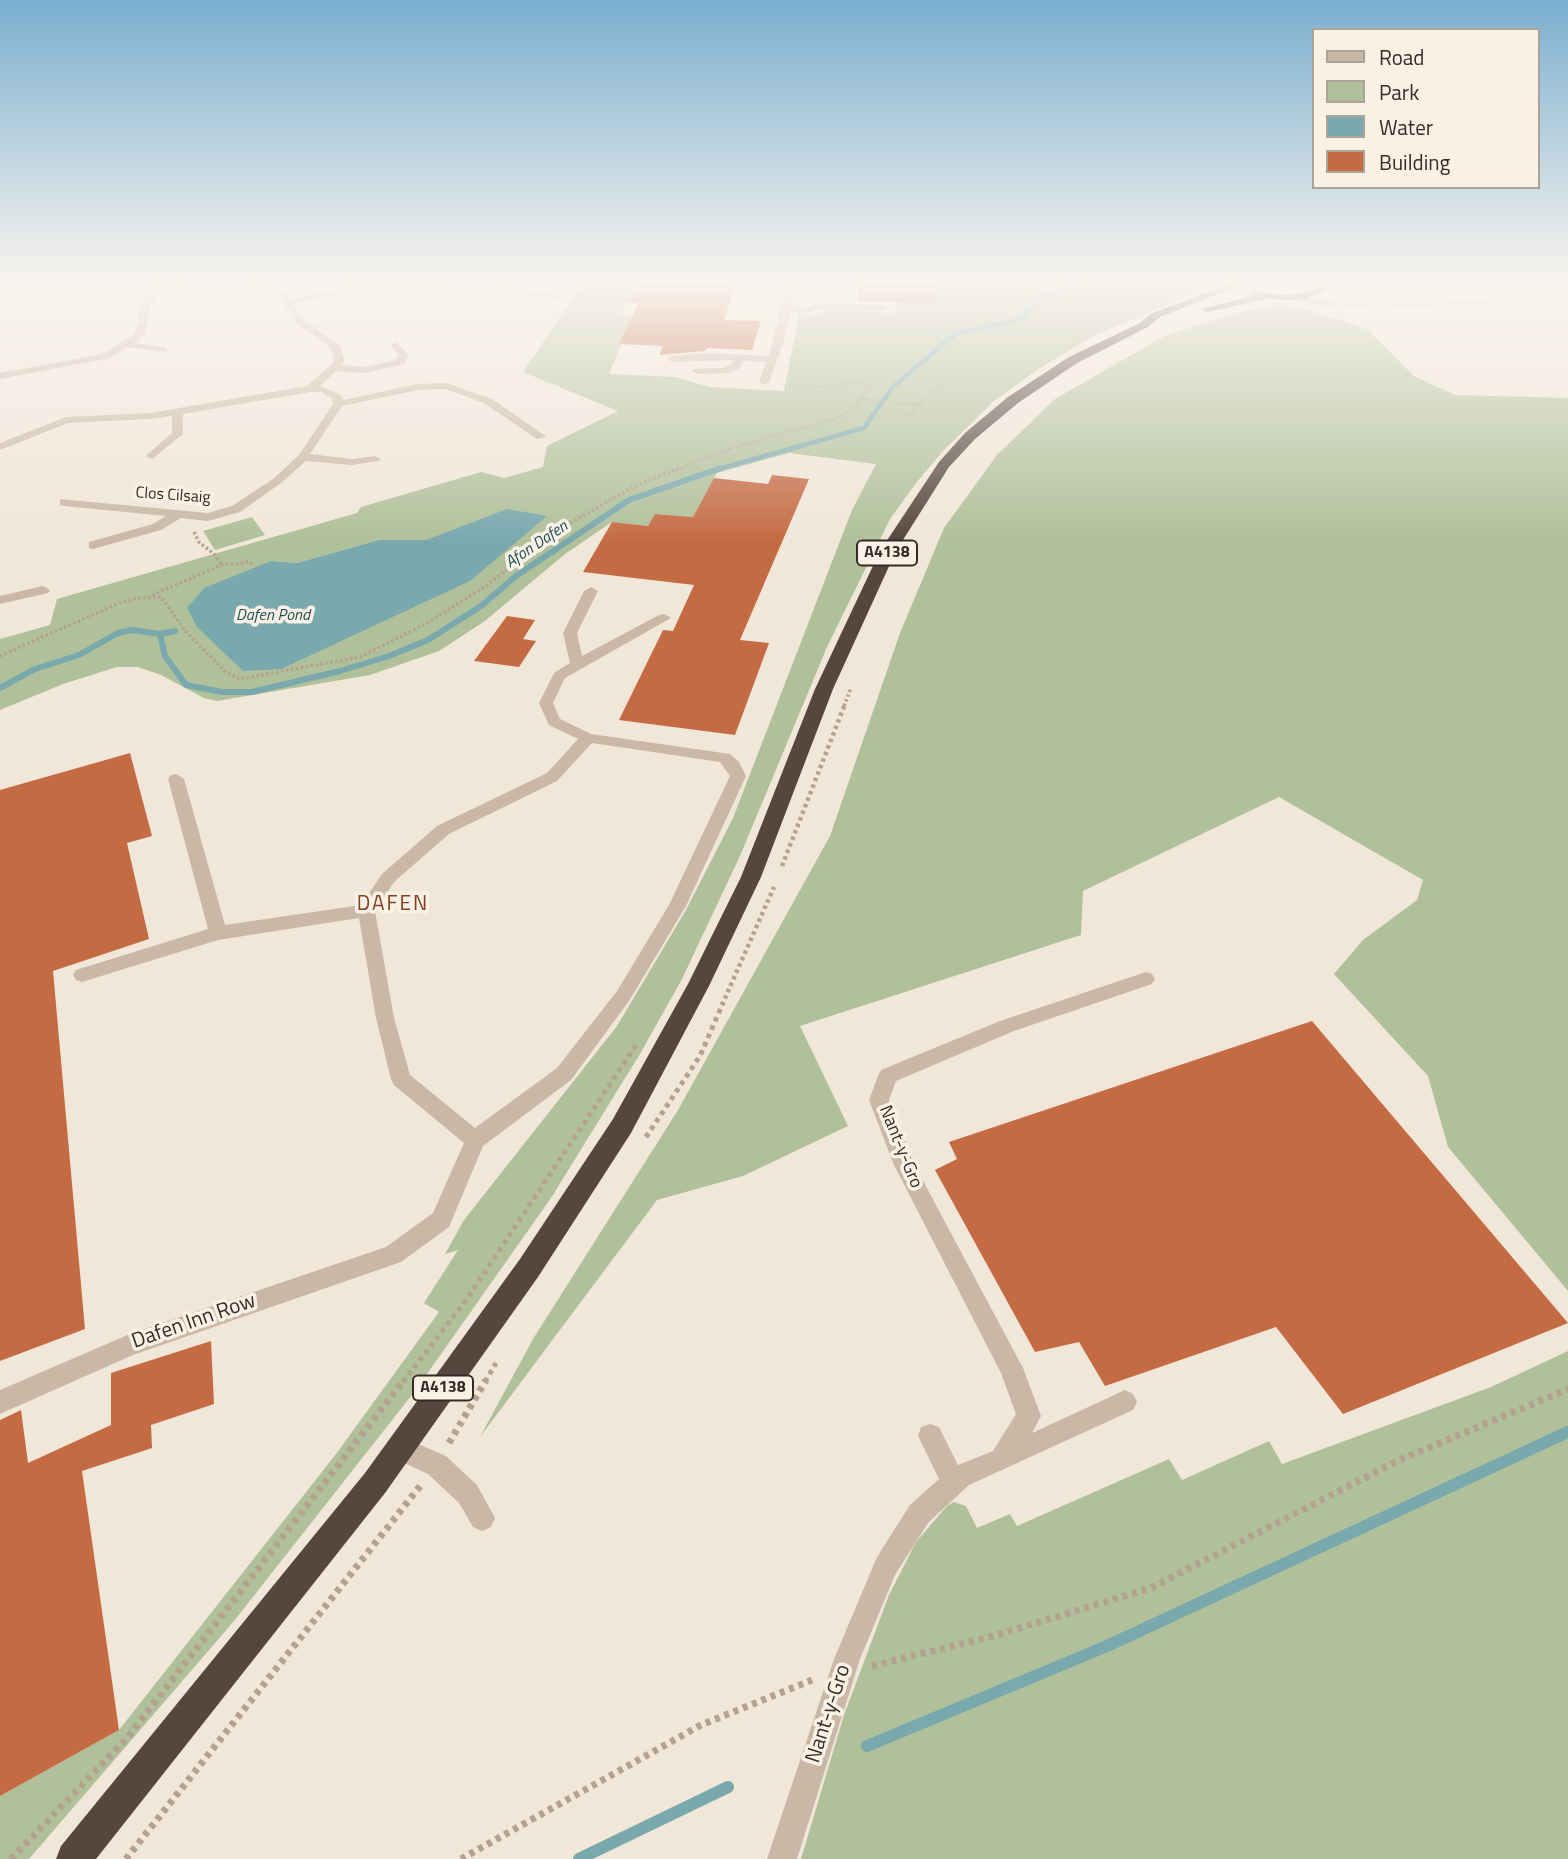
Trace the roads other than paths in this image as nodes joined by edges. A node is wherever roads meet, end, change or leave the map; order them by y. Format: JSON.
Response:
{"nodes":[{"id":1,"x":33,"y":370,"type":"edge"},
{"id":2,"x":332,"y":370,"type":"edge"},
{"id":3,"x":727,"y":370,"type":"edge"},
{"id":4,"x":768,"y":370,"type":"edge"},
{"id":5,"x":1058,"y":370,"type":"edge"},
{"id":6,"x":696,"y":371,"type":"dead end"},
{"id":7,"x":0,"y":376,"type":"edge"},
{"id":8,"x":764,"y":382,"type":"road end"},
{"id":9,"x":310,"y":389,"type":"junction"},
{"id":10,"x":338,"y":404,"type":"junction"},
{"id":11,"x":177,"y":411,"type":"junction"},
{"id":12,"x":541,"y":437,"type":"dead end"},
{"id":13,"x":0,"y":447,"type":"edge"},
{"id":14,"x":152,"y":456,"type":"dead end"},
{"id":15,"x":303,"y":457,"type":"junction"},
{"id":16,"x":375,"y":459,"type":"dead end"},
{"id":17,"x":64,"y":502,"type":"dead end"},
{"id":18,"x":177,"y":514,"type":"junction"},
{"id":19,"x":93,"y":545,"type":"dead end"},
{"id":20,"x":43,"y":590,"type":"dead end"},
{"id":21,"x":591,"y":592,"type":"dead end"},
{"id":22,"x":0,"y":600,"type":"edge"},
{"id":23,"x":664,"y":618,"type":"dead end"},
{"id":24,"x":577,"y":664,"type":"junction"},
{"id":25,"x":588,"y":738,"type":"junction"},
{"id":26,"x":176,"y":779,"type":"dead end"},
{"id":27,"x":366,"y":911,"type":"junction"},
{"id":28,"x":218,"y":933,"type":"junction"},
{"id":29,"x":82,"y":975,"type":"dead end"},
{"id":30,"x":1146,"y":979,"type":"dead end"},
{"id":31,"x":475,"y":1140,"type":"junction"},
{"id":32,"x":0,"y":1402,"type":"edge"},
{"id":33,"x":1125,"y":1402,"type":"dead end"},
{"id":34,"x":930,"y":1436,"type":"dead end"},
{"id":35,"x":400,"y":1448,"type":"junction"},
{"id":36,"x":1001,"y":1460,"type":"junction"},
{"id":37,"x":954,"y":1482,"type":"junction"},
{"id":38,"x":482,"y":1518,"type":"dead end"},
{"id":39,"x":74,"y":1859,"type":"edge"},
{"id":40,"x":782,"y":1859,"type":"edge"}],
"edges":[{"from":1,"to":7,"type":"street"},
{"from":2,"to":9,"type":"street"},
{"from":3,"to":6,"type":"street"},
{"from":4,"to":8,"type":"street"},
{"from":5,"to":35,"type":"highway","number":"A4138"},
{"from":9,"to":10,"type":"street"},
{"from":9,"to":11,"type":"street"},
{"from":10,"to":12,"type":"street"},
{"from":10,"to":15,"type":"street","name":"Clos Cilsaig"},
{"from":11,"to":13,"type":"street"},
{"from":11,"to":14,"type":"street"},
{"from":15,"to":16,"type":"street"},
{"from":15,"to":18,"type":"street","name":"Clos Cilsaig"},
{"from":17,"to":18,"type":"street","name":"Clos Cilsaig"},
{"from":18,"to":19,"type":"street"},
{"from":20,"to":22,"type":"street"},
{"from":21,"to":24,"type":"street"},
{"from":23,"to":24,"type":"street"},
{"from":24,"to":25,"type":"street"},
{"from":25,"to":27,"type":"street"},
{"from":25,"to":31,"type":"street"},
{"from":26,"to":28,"type":"street"},
{"from":27,"to":28,"type":"street"},
{"from":27,"to":31,"type":"street"},
{"from":28,"to":29,"type":"street"},
{"from":30,"to":36,"type":"street","name":"Nant-y-Gro"},
{"from":31,"to":32,"type":"street","name":"Dafen Inn Row"},
{"from":33,"to":36,"type":"street","name":"Nant-y-Gro"},
{"from":34,"to":37,"type":"street"},
{"from":35,"to":38,"type":"street"},
{"from":35,"to":39,"type":"highway","number":"A4138"},
{"from":36,"to":37,"type":"street","name":"Nant-y-Gro"},
{"from":37,"to":40,"type":"street","name":"Nant-y-Gro"}]}
